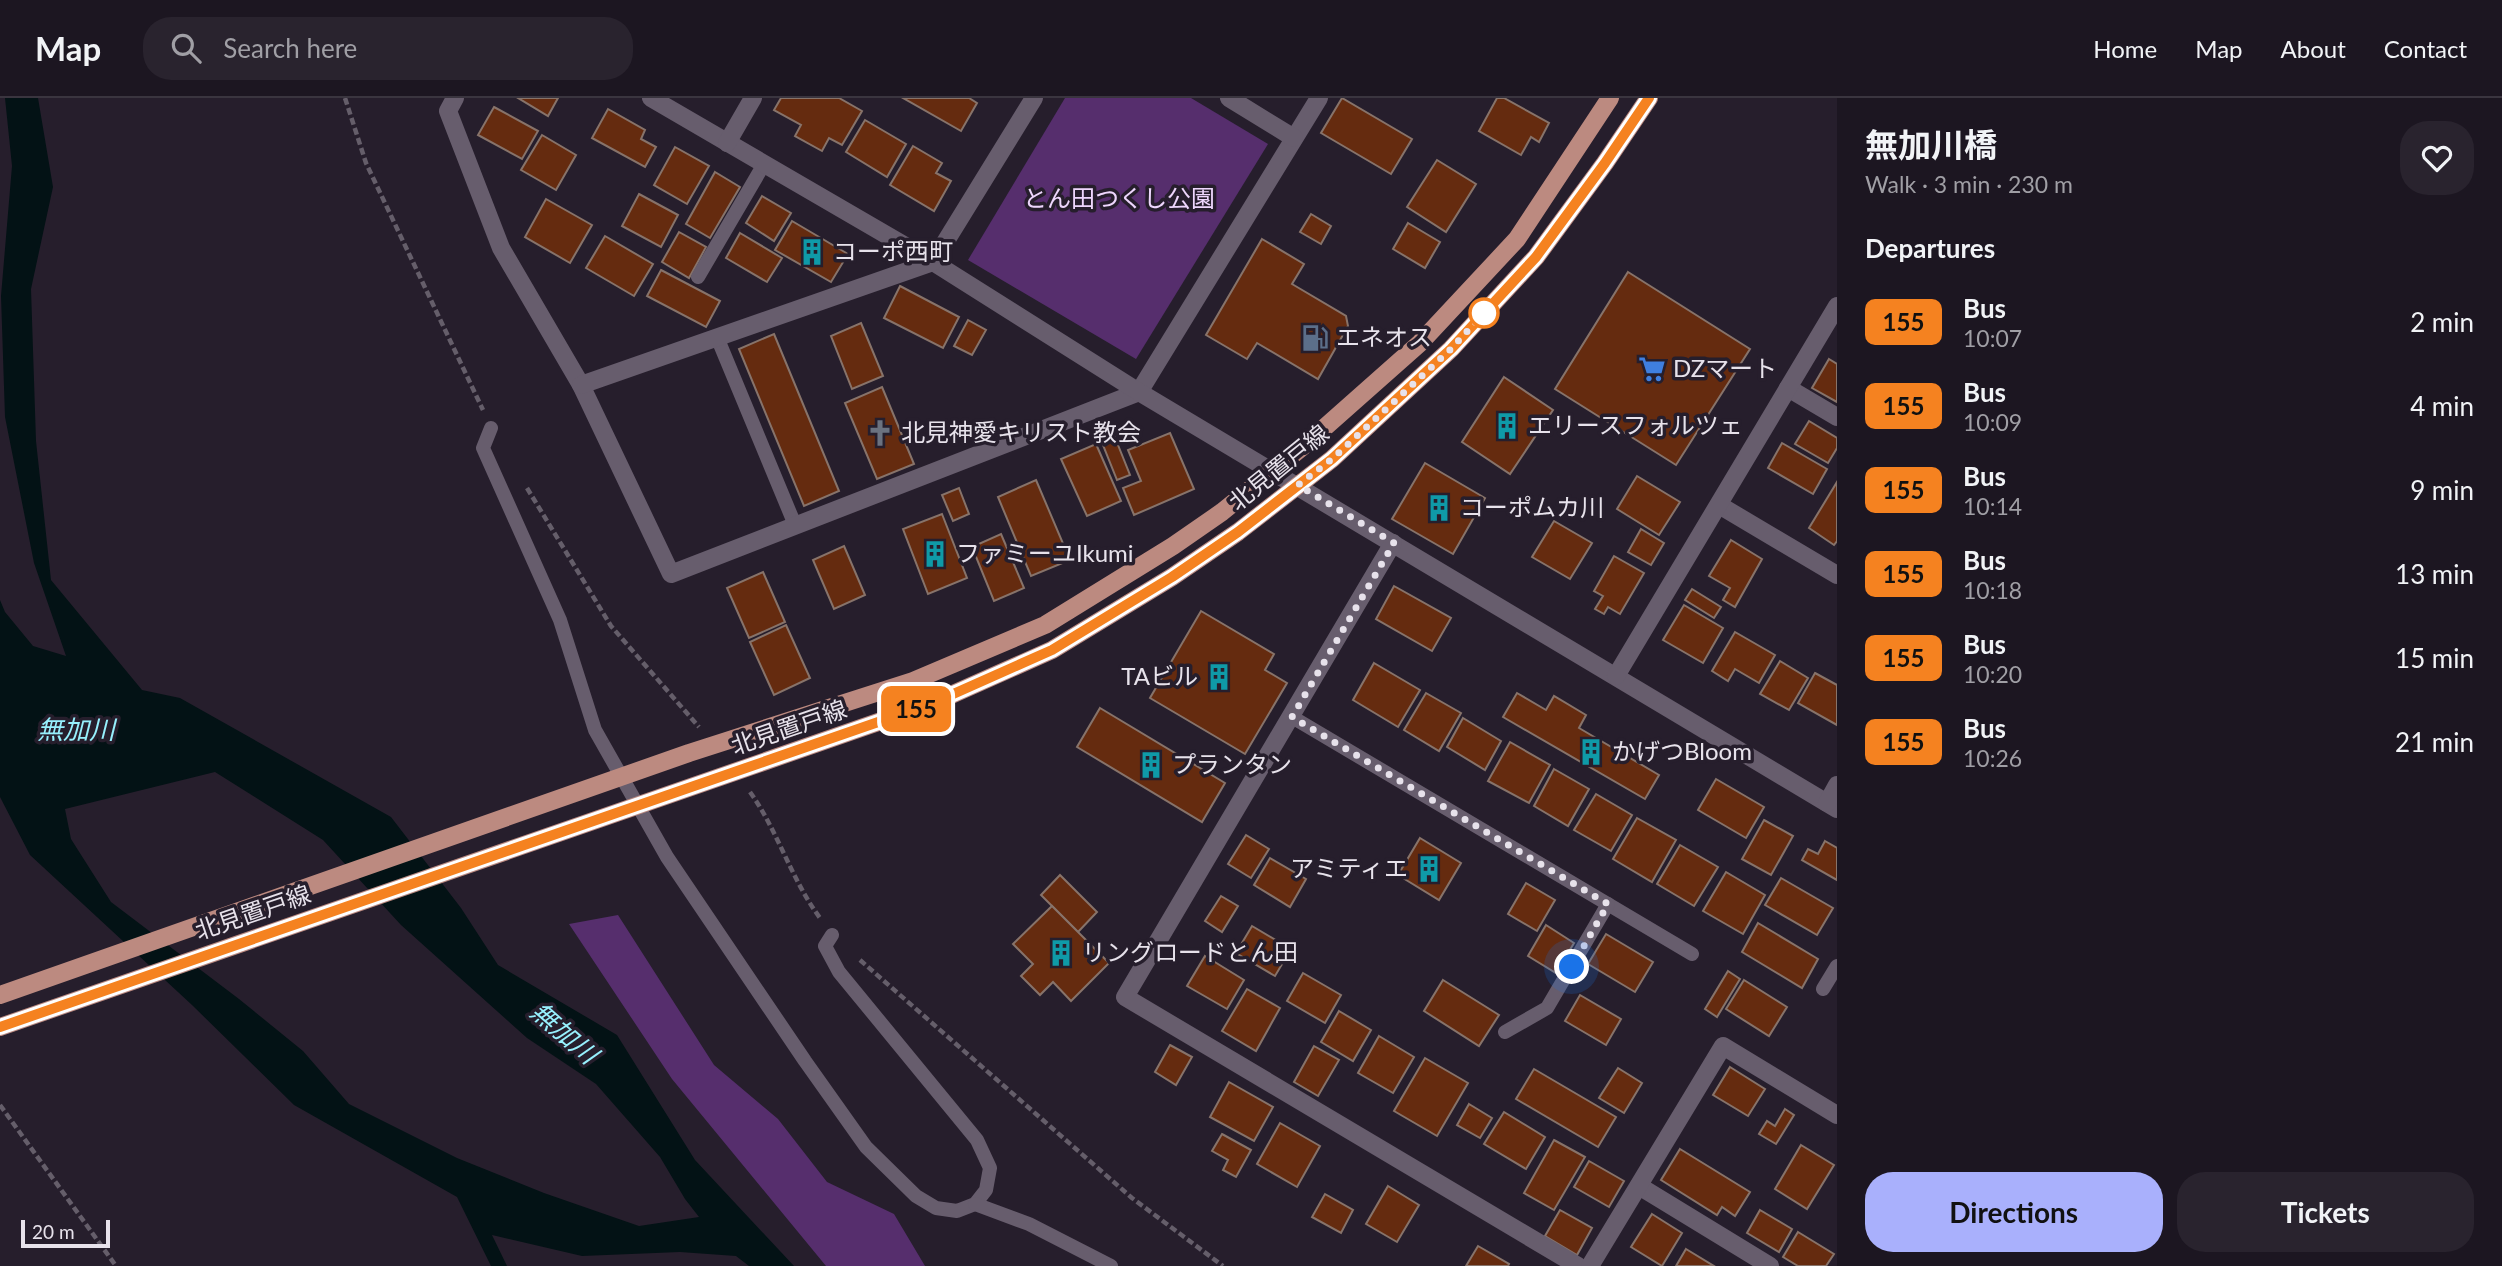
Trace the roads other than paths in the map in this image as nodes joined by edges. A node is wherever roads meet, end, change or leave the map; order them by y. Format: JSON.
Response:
{"nodes":[{"id":1,"x":455,"y":98,"type":"edge"},
{"id":2,"x":651,"y":98,"type":"edge"},
{"id":3,"x":753,"y":98,"type":"edge"},
{"id":4,"x":1034,"y":98,"type":"edge"},
{"id":5,"x":1229,"y":98,"type":"edge"},
{"id":6,"x":1319,"y":98,"type":"edge"},
{"id":7,"x":1610,"y":98,"type":"edge"},
{"id":8,"x":1649,"y":98,"type":"edge"},
{"id":9,"x":1294,"y":138,"type":"junction"},
{"id":10,"x":727,"y":142,"type":"junction"},
{"id":11,"x":764,"y":164,"type":"junction"},
{"id":12,"x":933,"y":262,"type":"junction"},
{"id":13,"x":698,"y":277,"type":"dead end"},
{"id":14,"x":1837,"y":306,"type":"edge"},
{"id":15,"x":717,"y":337,"type":"junction"},
{"id":16,"x":581,"y":385,"type":"junction"},
{"id":17,"x":1788,"y":388,"type":"junction"},
{"id":18,"x":1139,"y":392,"type":"junction"},
{"id":19,"x":1837,"y":417,"type":"edge"},
{"id":20,"x":491,"y":428,"type":"road end"},
{"id":21,"x":1273,"y":470,"type":"junction"},
{"id":22,"x":1298,"y":485,"type":"junction"},
{"id":23,"x":1719,"y":505,"type":"junction"},
{"id":24,"x":795,"y":525,"type":"junction"},
{"id":25,"x":1394,"y":543,"type":"junction"},
{"id":26,"x":1837,"y":575,"type":"edge"},
{"id":27,"x":1616,"y":676,"type":"junction"},
{"id":28,"x":1292,"y":717,"type":"junction"},
{"id":29,"x":1837,"y":785,"type":"edge"},
{"id":30,"x":1832,"y":806,"type":"edge"},
{"id":31,"x":1608,"y":904,"type":"junction"},
{"id":32,"x":832,"y":935,"type":"road end"},
{"id":33,"x":1692,"y":954,"type":"dead end"},
{"id":34,"x":1837,"y":966,"type":"edge"},
{"id":35,"x":1823,"y":989,"type":"dead end"},
{"id":36,"x":0,"y":995,"type":"edge"},
{"id":37,"x":0,"y":1027,"type":"edge"},
{"id":38,"x":1505,"y":1031,"type":"dead end"},
{"id":39,"x":1837,"y":1115,"type":"edge"},
{"id":40,"x":1639,"y":1186,"type":"junction"},
{"id":41,"x":975,"y":1204,"type":"junction"},
{"id":42,"x":1111,"y":1266,"type":"edge"},
{"id":43,"x":1578,"y":1266,"type":"edge"},
{"id":44,"x":1590,"y":1266,"type":"edge"},
{"id":45,"x":1770,"y":1266,"type":"edge"}],
"edges":[{"from":1,"to":16,"type":"street"},
{"from":2,"to":10,"type":"street"},
{"from":3,"to":10,"type":"street"},
{"from":4,"to":12,"type":"street"},
{"from":5,"to":9,"type":"street"},
{"from":6,"to":9,"type":"street"},
{"from":7,"to":21,"type":"main road","name":"北見置戸線"},
{"from":8,"to":22,"type":"main road","name":"北見置戸線"},
{"from":9,"to":18,"type":"street"},
{"from":10,"to":11,"type":"street"},
{"from":11,"to":12,"type":"street"},
{"from":11,"to":13,"type":"lane"},
{"from":12,"to":15,"type":"street"},
{"from":12,"to":18,"type":"street"},
{"from":14,"to":17,"type":"street"},
{"from":15,"to":16,"type":"street"},
{"from":15,"to":24,"type":"lane"},
{"from":16,"to":24,"type":"street"},
{"from":17,"to":19,"type":"street"},
{"from":17,"to":23,"type":"street"},
{"from":18,"to":21,"type":"street"},
{"from":18,"to":24,"type":"street"},
{"from":20,"to":41,"type":"lane"},
{"from":21,"to":22,"type":"street"},
{"from":21,"to":36,"type":"main road","name":"北見置戸線"},
{"from":22,"to":25,"type":"street"},
{"from":22,"to":37,"type":"main road","name":"北見置戸線"},
{"from":23,"to":26,"type":"street"},
{"from":23,"to":27,"type":"street"},
{"from":25,"to":27,"type":"street"},
{"from":25,"to":28,"type":"street"},
{"from":27,"to":30,"type":"street"},
{"from":28,"to":31,"type":"lane"},
{"from":28,"to":43,"type":"street"},
{"from":29,"to":30,"type":"street"},
{"from":31,"to":33,"type":"lane"},
{"from":31,"to":38,"type":"lane"},
{"from":32,"to":41,"type":"lane"},
{"from":34,"to":35,"type":"lane"},
{"from":39,"to":40,"type":"street"},
{"from":40,"to":44,"type":"street"},
{"from":40,"to":45,"type":"street"},
{"from":41,"to":42,"type":"lane"}]}
